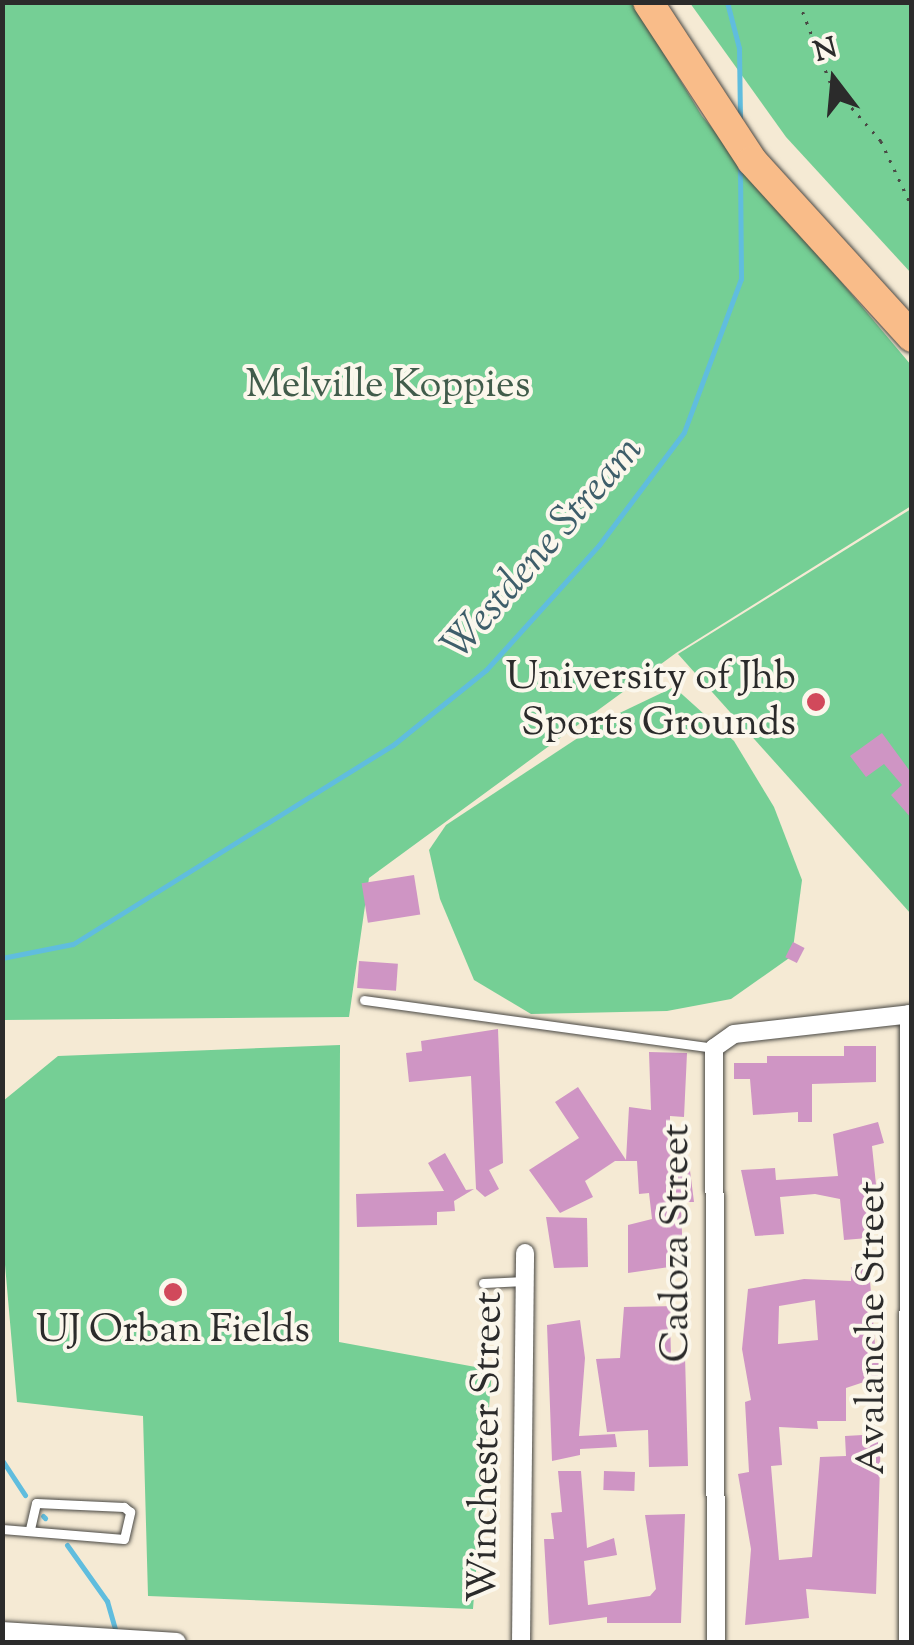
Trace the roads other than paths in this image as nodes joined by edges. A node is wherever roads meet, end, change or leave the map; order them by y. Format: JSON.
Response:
{"nodes":[{"id":1,"x":648,"y":2,"type":"edge"},
{"id":2,"x":665,"y":2,"type":"edge"},
{"id":3,"x":912,"y":315,"type":"edge"},
{"id":4,"x":912,"y":337,"type":"edge"},
{"id":5,"x":364,"y":1000,"type":"dead end"},
{"id":6,"x":910,"y":1014,"type":"edge"},
{"id":7,"x":714,"y":1048,"type":"junction"},
{"id":8,"x":526,"y":1253,"type":"dead end"},
{"id":9,"x":525,"y":1281,"type":"junction"},
{"id":10,"x":482,"y":1282,"type":"dead end"},
{"id":11,"x":30,"y":1528,"type":"junction"},
{"id":12,"x":2,"y":1529,"type":"edge"},
{"id":13,"x":11,"y":1633,"type":"edge"},
{"id":14,"x":177,"y":1642,"type":"edge"},
{"id":15,"x":521,"y":1642,"type":"edge"},
{"id":16,"x":716,"y":1642,"type":"edge"},
{"id":17,"x":908,"y":1642,"type":"edge"}],
"edges":[{"from":1,"to":4,"type":"main road"},
{"from":2,"to":3,"type":"main road"},
{"from":5,"to":7,"type":"lane"},
{"from":6,"to":7,"type":"street"},
{"from":6,"to":17,"type":"street","name":"Avalanche Street"},
{"from":7,"to":16,"type":"street","name":"Cadoza Street"},
{"from":8,"to":9,"type":"street","name":"Winchester Street"},
{"from":9,"to":10,"type":"lane"},
{"from":9,"to":15,"type":"street","name":"Winchester Street"},
{"from":11,"to":11,"type":"lane"},
{"from":11,"to":12,"type":"lane"},
{"from":13,"to":14,"type":"street"}]}
